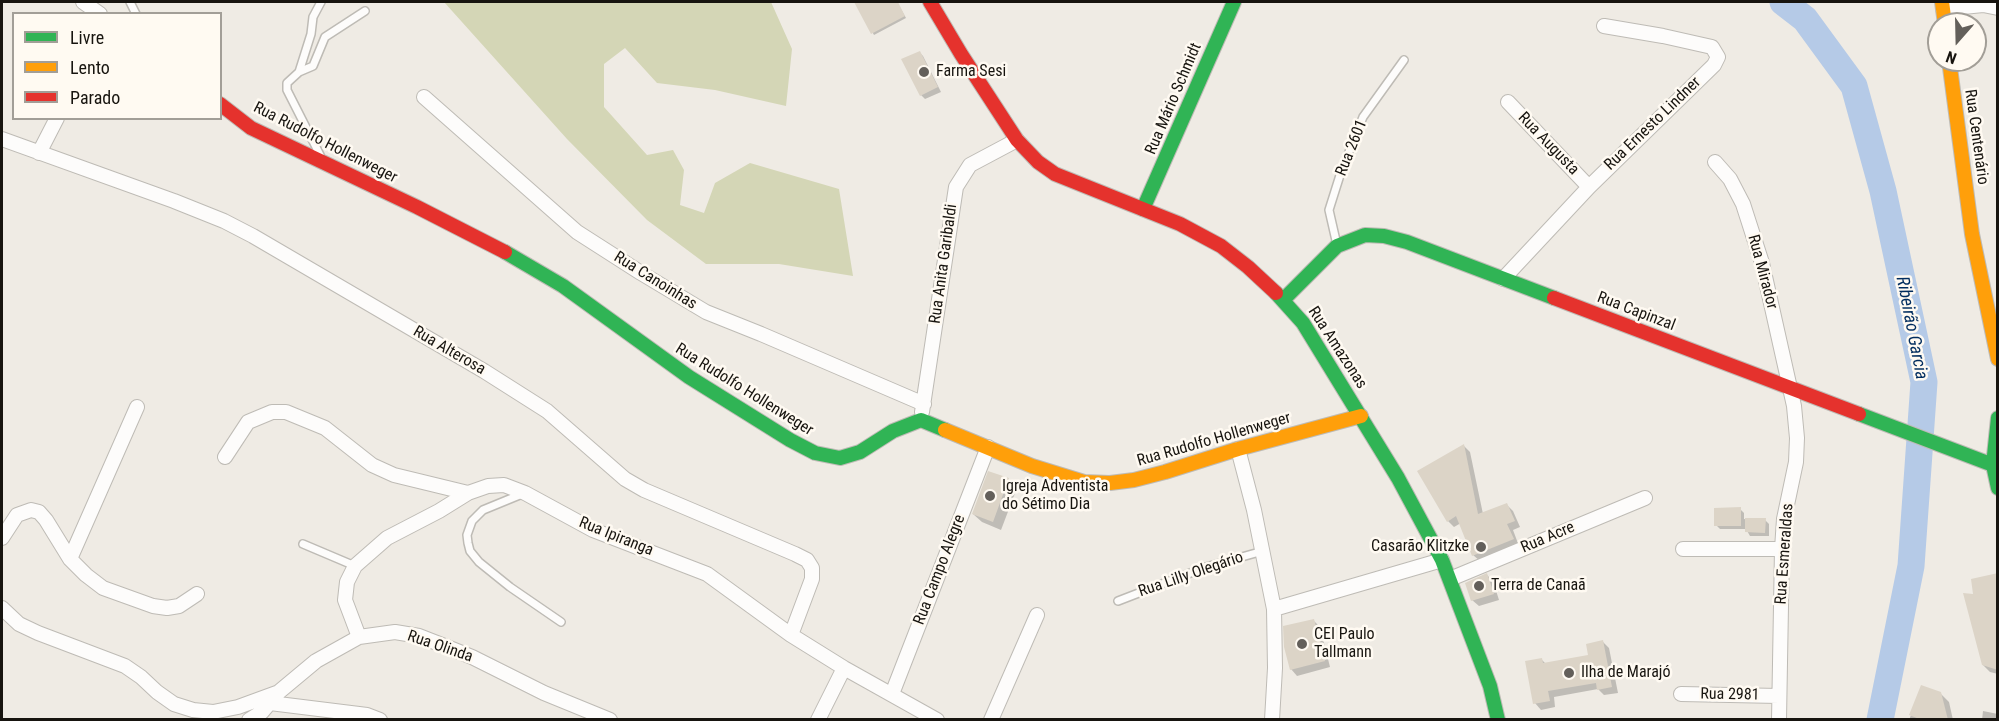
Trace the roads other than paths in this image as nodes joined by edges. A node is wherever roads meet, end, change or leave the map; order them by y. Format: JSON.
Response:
{"nodes":[{"id":1,"x":83,"y":2,"type":"edge"},
{"id":2,"x":321,"y":2,"type":"edge"},
{"id":3,"x":930,"y":2,"type":"edge"},
{"id":4,"x":1234,"y":2,"type":"edge"},
{"id":5,"x":1942,"y":5,"type":"edge"},
{"id":6,"x":1998,"y":8,"type":"edge"},
{"id":7,"x":365,"y":11,"type":"dead end"},
{"id":8,"x":97,"y":12,"type":"edge"},
{"id":9,"x":1604,"y":26,"type":"dead end"},
{"id":10,"x":1404,"y":60,"type":"dead end"},
{"id":11,"x":299,"y":72,"type":"junction"},
{"id":12,"x":1951,"y":72,"type":"edge"},
{"id":13,"x":424,"y":97,"type":"dead end"},
{"id":14,"x":1508,"y":102,"type":"dead end"},
{"id":15,"x":222,"y":106,"type":"edge"},
{"id":16,"x":56,"y":120,"type":"edge"},
{"id":17,"x":2,"y":139,"type":"edge"},
{"id":18,"x":1017,"y":140,"type":"junction"},
{"id":19,"x":39,"y":153,"type":"junction"},
{"id":20,"x":1715,"y":162,"type":"dead end"},
{"id":21,"x":326,"y":165,"type":"junction"},
{"id":22,"x":1589,"y":187,"type":"junction"},
{"id":23,"x":1143,"y":209,"type":"junction"},
{"id":24,"x":1337,"y":246,"type":"junction"},
{"id":25,"x":1503,"y":279,"type":"junction"},
{"id":26,"x":1283,"y":300,"type":"junction"},
{"id":27,"x":1998,"y":359,"type":"edge"},
{"id":28,"x":1791,"y":389,"type":"junction"},
{"id":29,"x":924,"y":404,"type":"junction"},
{"id":30,"x":136,"y":407,"type":"dead end"},
{"id":31,"x":1361,"y":416,"type":"junction"},
{"id":32,"x":1998,"y":418,"type":"edge"},
{"id":33,"x":921,"y":420,"type":"junction"},
{"id":34,"x":988,"y":447,"type":"junction"},
{"id":35,"x":1238,"y":449,"type":"junction"},
{"id":36,"x":225,"y":457,"type":"dead end"},
{"id":37,"x":1993,"y":465,"type":"junction"},
{"id":38,"x":1998,"y":488,"type":"edge"},
{"id":39,"x":468,"y":493,"type":"junction"},
{"id":40,"x":525,"y":493,"type":"junction"},
{"id":41,"x":1645,"y":498,"type":"dead end"},
{"id":42,"x":2,"y":538,"type":"edge"},
{"id":43,"x":303,"y":544,"type":"dead end"},
{"id":44,"x":1683,"y":549,"type":"dead end"},
{"id":45,"x":1782,"y":549,"type":"junction"},
{"id":46,"x":1263,"y":551,"type":"junction"},
{"id":47,"x":70,"y":559,"type":"junction"},
{"id":48,"x":1442,"y":560,"type":"junction"},
{"id":49,"x":355,"y":566,"type":"junction"},
{"id":50,"x":1450,"y":579,"type":"junction"},
{"id":51,"x":197,"y":594,"type":"dead end"},
{"id":52,"x":1118,"y":601,"type":"dead end"},
{"id":53,"x":2,"y":608,"type":"edge"},
{"id":54,"x":1274,"y":609,"type":"junction"},
{"id":55,"x":1037,"y":615,"type":"dead end"},
{"id":56,"x":561,"y":622,"type":"dead end"},
{"id":57,"x":791,"y":635,"type":"junction"},
{"id":58,"x":359,"y":637,"type":"junction"},
{"id":59,"x":844,"y":668,"type":"junction"},
{"id":60,"x":280,"y":691,"type":"junction"},
{"id":61,"x":892,"y":694,"type":"junction"},
{"id":62,"x":1682,"y":694,"type":"dead end"},
{"id":63,"x":1779,"y":696,"type":"junction"},
{"id":64,"x":270,"y":703,"type":"junction"},
{"id":65,"x":249,"y":720,"type":"edge"},
{"id":66,"x":380,"y":720,"type":"edge"},
{"id":67,"x":610,"y":720,"type":"edge"},
{"id":68,"x":818,"y":720,"type":"edge"},
{"id":69,"x":937,"y":720,"type":"edge"},
{"id":70,"x":991,"y":720,"type":"edge"},
{"id":71,"x":1272,"y":720,"type":"edge"},
{"id":72,"x":1498,"y":720,"type":"edge"},
{"id":73,"x":1779,"y":720,"type":"edge"}],
"edges":[{"from":1,"to":8,"type":"street"},
{"from":2,"to":11,"type":"lane"},
{"from":3,"to":18,"type":"street","name":"Rua Amazonas"},
{"from":4,"to":23,"type":"street","name":"Rua Mário Schmidt"},
{"from":5,"to":6,"type":"street"},
{"from":7,"to":11,"type":"lane"},
{"from":9,"to":22,"type":"street","name":"Rua Ernesto Lindner"},
{"from":10,"to":24,"type":"lane","name":"Rua 2601"},
{"from":11,"to":21,"type":"lane"},
{"from":12,"to":27,"type":"street","name":"Rua Centenário"},
{"from":13,"to":29,"type":"street","name":"Rua Canoinhas"},
{"from":14,"to":22,"type":"street","name":"Rua Augusta"},
{"from":15,"to":21,"type":"street","name":"Rua Rudolfo Hollenweger"},
{"from":16,"to":19,"type":"street"},
{"from":17,"to":19,"type":"street","name":"Rua Alterosa"},
{"from":18,"to":23,"type":"street","name":"Rua Amazonas"},
{"from":18,"to":29,"type":"street","name":"Rua Anita Garibaldi"},
{"from":19,"to":57,"type":"street","name":"Rua Alterosa"},
{"from":20,"to":28,"type":"street","name":"Rua Mirador"},
{"from":21,"to":33,"type":"street","name":"Rua Rudolfo Hollenweger"},
{"from":22,"to":25,"type":"street","name":"Rua Ernesto Lindner"},
{"from":23,"to":26,"type":"street","name":"Rua Amazonas"},
{"from":24,"to":25,"type":"street","name":"Rua Capinzal"},
{"from":24,"to":26,"type":"street","name":"Rua Capinzal"},
{"from":25,"to":28,"type":"street","name":"Rua Capinzal"},
{"from":26,"to":31,"type":"street","name":"Rua Amazonas"},
{"from":28,"to":37,"type":"street","name":"Rua Capinzal"},
{"from":28,"to":45,"type":"street","name":"Rua Esmeraldas"},
{"from":29,"to":33,"type":"street","name":"Rua Anita Garibaldi"},
{"from":30,"to":47,"type":"street"},
{"from":31,"to":35,"type":"street","name":"Rua Rudolfo Hollenweger"},
{"from":31,"to":48,"type":"street","name":"Rua Amazonas"},
{"from":32,"to":37,"type":"street"},
{"from":33,"to":34,"type":"street","name":"Rua Rudolfo Hollenweger"},
{"from":34,"to":35,"type":"street","name":"Rua Rudolfo Hollenweger"},
{"from":34,"to":61,"type":"street","name":"Rua Campo Alegre"},
{"from":35,"to":46,"type":"street"},
{"from":36,"to":39,"type":"street"},
{"from":37,"to":38,"type":"street"},
{"from":39,"to":40,"type":"street","name":"Rua Ipiranga"},
{"from":39,"to":49,"type":"street","name":"Rua Ipiranga"},
{"from":40,"to":56,"type":"lane"},
{"from":40,"to":57,"type":"street","name":"Rua Ipiranga"},
{"from":41,"to":50,"type":"street","name":"Rua Acre"},
{"from":42,"to":47,"type":"street"},
{"from":43,"to":49,"type":"lane"},
{"from":44,"to":45,"type":"street"},
{"from":45,"to":63,"type":"street","name":"Rua Esmeraldas"},
{"from":46,"to":52,"type":"lane","name":"Rua Lilly Olegário"},
{"from":46,"to":54,"type":"street"},
{"from":47,"to":51,"type":"street"},
{"from":48,"to":50,"type":"street","name":"Rua Amazonas"},
{"from":48,"to":54,"type":"street"},
{"from":49,"to":58,"type":"street"},
{"from":50,"to":72,"type":"street","name":"Rua Amazonas"},
{"from":53,"to":60,"type":"street"},
{"from":54,"to":71,"type":"street"},
{"from":55,"to":70,"type":"street"},
{"from":57,"to":59,"type":"street","name":"Rua Ipiranga"},
{"from":58,"to":60,"type":"street","name":"Rua Olinda"},
{"from":58,"to":67,"type":"street","name":"Rua Olinda"},
{"from":59,"to":61,"type":"street","name":"Rua Ipiranga"},
{"from":59,"to":68,"type":"street"},
{"from":60,"to":64,"type":"street","name":"Rua Olinda"},
{"from":61,"to":69,"type":"street","name":"Rua Ipiranga"},
{"from":62,"to":63,"type":"street","name":"Rua 2981"},
{"from":63,"to":73,"type":"street","name":"Rua Esmeraldas"},
{"from":64,"to":65,"type":"street","name":"Rua Olinda"},
{"from":64,"to":66,"type":"street"}]}
